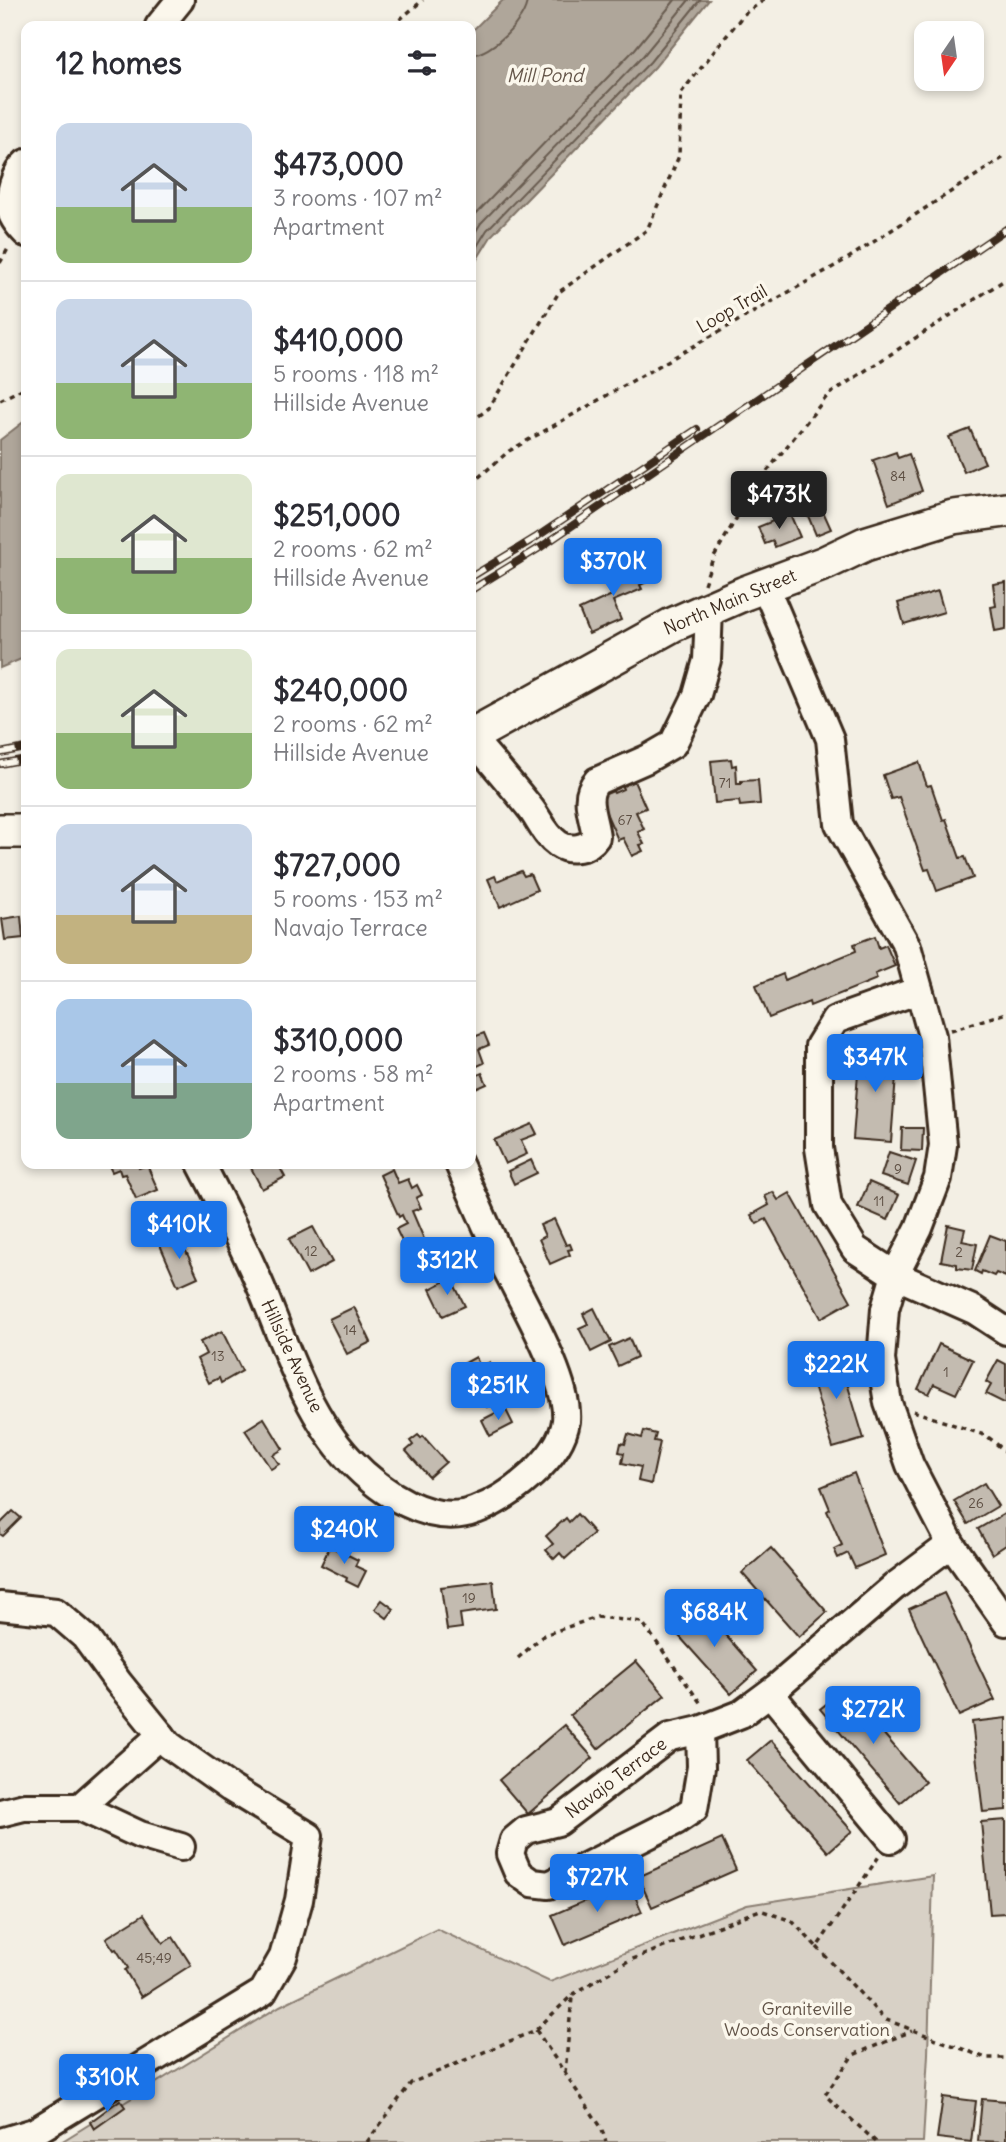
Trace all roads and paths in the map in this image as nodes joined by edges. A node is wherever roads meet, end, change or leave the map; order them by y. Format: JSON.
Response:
{"nodes":[{"id":1,"x":180,"y":0,"type":"edge"},
{"id":2,"x":423,"y":0,"type":"edge"},
{"id":3,"x":764,"y":0,"type":"edge"},
{"id":4,"x":163,"y":21,"type":"edge"},
{"id":5,"x":398,"y":21,"type":"edge"},
{"id":6,"x":1006,"y":156,"type":"edge"},
{"id":7,"x":21,"y":167,"type":"edge"},
{"id":8,"x":21,"y":226,"type":"edge"},
{"id":9,"x":1006,"y":279,"type":"edge"},
{"id":10,"x":21,"y":390,"type":"edge"},
{"id":11,"x":0,"y":400,"type":"edge"},
{"id":12,"x":476,"y":418,"type":"edge"},
{"id":13,"x":476,"y":480,"type":"edge"},
{"id":14,"x":1006,"y":510,"type":"edge"},
{"id":15,"x":765,"y":586,"type":"junction"},
{"id":16,"x":701,"y":612,"type":"junction"},
{"id":17,"x":476,"y":733,"type":"edge"},
{"id":18,"x":476,"y":742,"type":"edge"},
{"id":19,"x":0,"y":831,"type":"edge"},
{"id":20,"x":21,"y":831,"type":"edge"},
{"id":21,"x":919,"y":990,"type":"junction"},
{"id":22,"x":1006,"y":1013,"type":"edge"},
{"id":23,"x":932,"y":1036,"type":"junction"},
{"id":24,"x":203,"y":1169,"type":"edge"},
{"id":25,"x":460,"y":1169,"type":"edge"},
{"id":26,"x":895,"y":1275,"type":"junction"},
{"id":27,"x":1006,"y":1331,"type":"edge"},
{"id":28,"x":888,"y":1403,"type":"junction"},
{"id":29,"x":1006,"y":1452,"type":"edge"},
{"id":30,"x":951,"y":1544,"type":"junction"},
{"id":31,"x":0,"y":1606,"type":"edge"},
{"id":32,"x":1006,"y":1622,"type":"edge"},
{"id":33,"x":519,"y":1658,"type":"dead end"},
{"id":34,"x":770,"y":1693,"type":"junction"},
{"id":35,"x":708,"y":1727,"type":"junction"},
{"id":36,"x":161,"y":1735,"type":"junction"},
{"id":37,"x":80,"y":1807,"type":"junction"},
{"id":38,"x":0,"y":1813,"type":"edge"},
{"id":39,"x":891,"y":1839,"type":"joint"},
{"id":40,"x":181,"y":1847,"type":"dead end"},
{"id":41,"x":817,"y":1947,"type":"junction"},
{"id":42,"x":572,"y":1995,"type":"junction"},
{"id":43,"x":536,"y":2030,"type":"junction"},
{"id":44,"x":914,"y":2031,"type":"junction"},
{"id":45,"x":1006,"y":2058,"type":"edge"},
{"id":46,"x":565,"y":2074,"type":"junction"},
{"id":47,"x":1,"y":2142,"type":"edge"},
{"id":48,"x":367,"y":2142,"type":"edge"},
{"id":49,"x":606,"y":2142,"type":"edge"},
{"id":50,"x":876,"y":2142,"type":"edge"}],
"edges":[{"from":1,"to":4,"type":"street"},
{"from":2,"to":5,"type":"path"},
{"from":3,"to":12,"type":"path"},
{"from":6,"to":13,"type":"path","name":"Loop Trail"},
{"from":7,"to":8,"type":"street"},
{"from":9,"to":16,"type":"path"},
{"from":10,"to":11,"type":"path"},
{"from":14,"to":15,"type":"main road","name":"North Main Street"},
{"from":15,"to":16,"type":"main road","name":"North Main Street"},
{"from":15,"to":21,"type":"street"},
{"from":16,"to":17,"type":"main road","name":"North Main Street"},
{"from":16,"to":18,"type":"street"},
{"from":19,"to":20,"type":"main road"},
{"from":21,"to":23,"type":"street"},
{"from":21,"to":26,"type":"street"},
{"from":22,"to":23,"type":"path"},
{"from":23,"to":26,"type":"street"},
{"from":24,"to":25,"type":"street","name":"Hillside Avenue"},
{"from":26,"to":27,"type":"street"},
{"from":26,"to":28,"type":"street"},
{"from":28,"to":29,"type":"path"},
{"from":28,"to":30,"type":"street"},
{"from":30,"to":32,"type":"street"},
{"from":30,"to":34,"type":"street","name":"Navajo Terrace"},
{"from":31,"to":36,"type":"street"},
{"from":33,"to":35,"type":"path"},
{"from":34,"to":35,"type":"street","name":"Navajo Terrace"},
{"from":34,"to":39,"type":"street"},
{"from":35,"to":35,"type":"street","name":"Navajo Terrace"},
{"from":36,"to":37,"type":"street"},
{"from":36,"to":47,"type":"street"},
{"from":37,"to":38,"type":"street"},
{"from":37,"to":40,"type":"street"},
{"from":39,"to":41,"type":"path"},
{"from":41,"to":42,"type":"path"},
{"from":41,"to":44,"type":"path"},
{"from":42,"to":43,"type":"path"},
{"from":42,"to":46,"type":"path"},
{"from":43,"to":46,"type":"path"},
{"from":43,"to":48,"type":"path"},
{"from":44,"to":45,"type":"path"},
{"from":44,"to":50,"type":"path"},
{"from":46,"to":49,"type":"path"}]}
